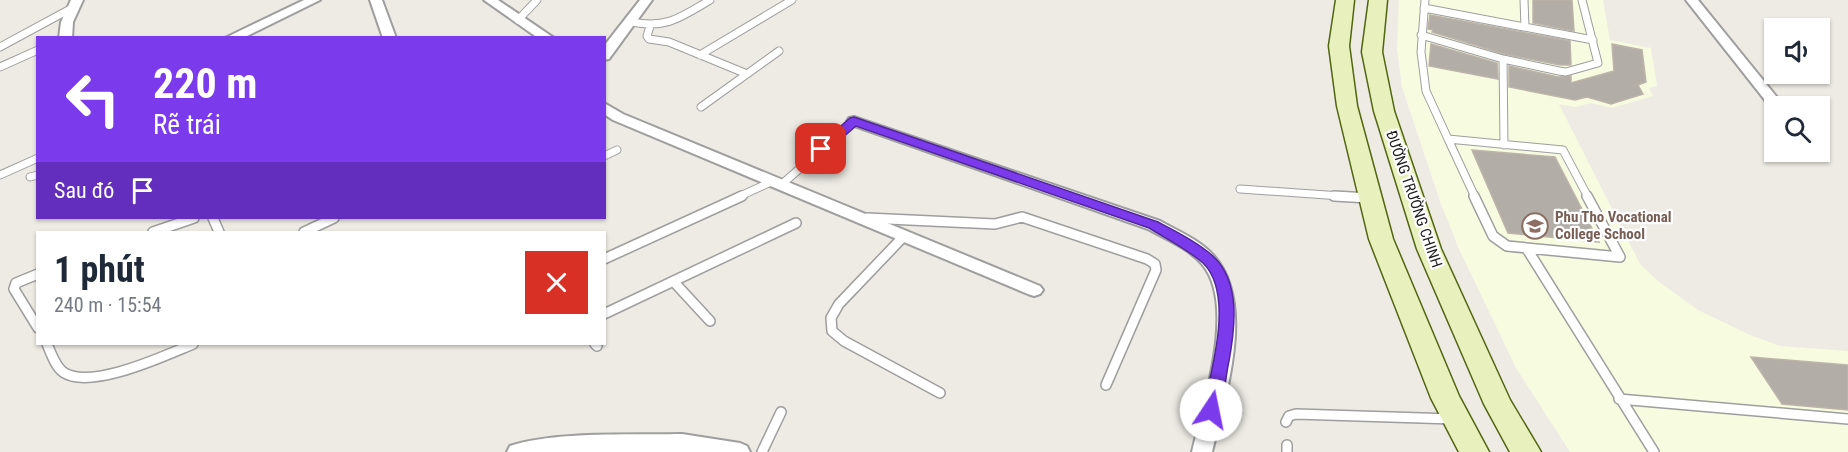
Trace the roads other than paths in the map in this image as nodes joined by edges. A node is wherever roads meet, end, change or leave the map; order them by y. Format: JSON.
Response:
{"nodes":[{"id":1,"x":314,"y":0,"type":"edge"},
{"id":2,"x":376,"y":0,"type":"edge"},
{"id":3,"x":490,"y":0,"type":"edge"},
{"id":4,"x":537,"y":0,"type":"edge"},
{"id":5,"x":646,"y":0,"type":"edge"},
{"id":6,"x":710,"y":0,"type":"edge"},
{"id":7,"x":792,"y":0,"type":"edge"},
{"id":8,"x":1345,"y":0,"type":"edge"},
{"id":9,"x":1378,"y":0,"type":"edge"},
{"id":10,"x":1524,"y":0,"type":"edge"},
{"id":11,"x":1582,"y":0,"type":"edge"},
{"id":12,"x":1692,"y":0,"type":"edge"},
{"id":13,"x":75,"y":4,"type":"edge"},
{"id":14,"x":1425,"y":4,"type":"edge"},
{"id":15,"x":518,"y":21,"type":"junction"},
{"id":16,"x":632,"y":22,"type":"junction"},
{"id":17,"x":651,"y":26,"type":"junction"},
{"id":18,"x":1525,"y":27,"type":"junction"},
{"id":19,"x":65,"y":36,"type":"edge"},
{"id":20,"x":235,"y":36,"type":"edge"},
{"id":21,"x":389,"y":36,"type":"edge"},
{"id":22,"x":544,"y":36,"type":"edge"},
{"id":23,"x":1421,"y":36,"type":"junction"},
{"id":24,"x":1593,"y":40,"type":"junction"},
{"id":25,"x":0,"y":47,"type":"edge"},
{"id":26,"x":36,"y":51,"type":"edge"},
{"id":27,"x":779,"y":51,"type":"dead end"},
{"id":28,"x":606,"y":54,"type":"edge"},
{"id":29,"x":700,"y":55,"type":"junction"},
{"id":30,"x":1503,"y":59,"type":"junction"},
{"id":31,"x":0,"y":67,"type":"edge"},
{"id":32,"x":747,"y":74,"type":"junction"},
{"id":33,"x":1769,"y":96,"type":"edge"},
{"id":34,"x":701,"y":107,"type":"dead end"},
{"id":35,"x":606,"y":108,"type":"edge"},
{"id":36,"x":854,"y":121,"type":"joint"},
{"id":37,"x":1447,"y":139,"type":"junction"},
{"id":38,"x":1504,"y":145,"type":"junction"},
{"id":39,"x":616,"y":150,"type":"dead end"},
{"id":40,"x":606,"y":155,"type":"edge"},
{"id":41,"x":36,"y":159,"type":"edge"},
{"id":42,"x":0,"y":175,"type":"edge"},
{"id":43,"x":777,"y":183,"type":"junction"},
{"id":44,"x":1240,"y":189,"type":"dead end"},
{"id":45,"x":1370,"y":198,"type":"junction"},
{"id":46,"x":860,"y":218,"type":"junction"},
{"id":47,"x":191,"y":219,"type":"edge"},
{"id":48,"x":332,"y":219,"type":"edge"},
{"id":49,"x":796,"y":223,"type":"dead end"},
{"id":50,"x":156,"y":231,"type":"edge"},
{"id":51,"x":306,"y":231,"type":"edge"},
{"id":52,"x":904,"y":236,"type":"junction"},
{"id":53,"x":1527,"y":249,"type":"junction"},
{"id":54,"x":606,"y":258,"type":"edge"},
{"id":55,"x":36,"y":275,"type":"edge"},
{"id":56,"x":674,"y":282,"type":"junction"},
{"id":57,"x":1034,"y":290,"type":"dead end"},
{"id":58,"x":606,"y":313,"type":"edge"},
{"id":59,"x":710,"y":321,"type":"dead end"},
{"id":60,"x":36,"y":325,"type":"edge"},
{"id":61,"x":48,"y":345,"type":"edge"},
{"id":62,"x":190,"y":345,"type":"edge"},
{"id":63,"x":1106,"y":385,"type":"dead end"},
{"id":64,"x":940,"y":393,"type":"dead end"},
{"id":65,"x":1619,"y":399,"type":"junction"},
{"id":66,"x":781,"y":412,"type":"dead end"},
{"id":67,"x":1456,"y":419,"type":"junction"},
{"id":68,"x":1848,"y":419,"type":"edge"},
{"id":69,"x":1286,"y":422,"type":"dead end"},
{"id":70,"x":517,"y":452,"type":"edge"},
{"id":71,"x":740,"y":452,"type":"edge"},
{"id":72,"x":762,"y":452,"type":"edge"},
{"id":73,"x":1202,"y":452,"type":"edge"},
{"id":74,"x":1474,"y":452,"type":"edge"},
{"id":75,"x":1527,"y":452,"type":"edge"},
{"id":76,"x":1654,"y":452,"type":"edge"}],
"edges":[{"from":1,"to":20,"type":"street"},
{"from":2,"to":21,"type":"street"},
{"from":3,"to":15,"type":"street"},
{"from":4,"to":15,"type":"lane"},
{"from":5,"to":16,"type":"street"},
{"from":6,"to":17,"type":"lane"},
{"from":7,"to":29,"type":"lane"},
{"from":8,"to":45,"type":"main road"},
{"from":9,"to":75,"type":"main road","name":"ĐƯỜNG TRƯỜNG CHINH"},
{"from":10,"to":18,"type":"lane"},
{"from":11,"to":24,"type":"lane"},
{"from":12,"to":33,"type":"street"},
{"from":13,"to":19,"type":"street"},
{"from":13,"to":25,"type":"lane"},
{"from":14,"to":18,"type":"lane"},
{"from":14,"to":23,"type":"lane"},
{"from":15,"to":22,"type":"street"},
{"from":16,"to":17,"type":"lane"},
{"from":16,"to":28,"type":"street"},
{"from":17,"to":29,"type":"lane"},
{"from":18,"to":24,"type":"lane"},
{"from":23,"to":30,"type":"lane"},
{"from":23,"to":37,"type":"lane"},
{"from":24,"to":30,"type":"lane"},
{"from":26,"to":31,"type":"lane"},
{"from":27,"to":32,"type":"lane"},
{"from":29,"to":32,"type":"lane"},
{"from":30,"to":38,"type":"lane"},
{"from":32,"to":34,"type":"lane"},
{"from":35,"to":43,"type":"street"},
{"from":36,"to":43,"type":"lane"},
{"from":36,"to":73,"type":"street"},
{"from":37,"to":38,"type":"lane"},
{"from":37,"to":53,"type":"lane"},
{"from":38,"to":53,"type":"lane"},
{"from":39,"to":40,"type":"lane"},
{"from":41,"to":42,"type":"lane"},
{"from":43,"to":46,"type":"street"},
{"from":43,"to":54,"type":"lane"},
{"from":44,"to":45,"type":"lane"},
{"from":45,"to":67,"type":"main road"},
{"from":46,"to":52,"type":"street"},
{"from":46,"to":63,"type":"lane"},
{"from":47,"to":50,"type":"lane"},
{"from":48,"to":51,"type":"lane"},
{"from":49,"to":56,"type":"lane"},
{"from":52,"to":57,"type":"street"},
{"from":52,"to":64,"type":"lane"},
{"from":53,"to":65,"type":"lane"},
{"from":55,"to":60,"type":"lane"},
{"from":56,"to":58,"type":"lane"},
{"from":56,"to":59,"type":"lane"},
{"from":61,"to":62,"type":"lane"},
{"from":65,"to":68,"type":"lane"},
{"from":65,"to":76,"type":"lane"},
{"from":66,"to":72,"type":"lane"},
{"from":67,"to":69,"type":"lane"},
{"from":67,"to":74,"type":"main road"},
{"from":70,"to":71,"type":"street"}]}
